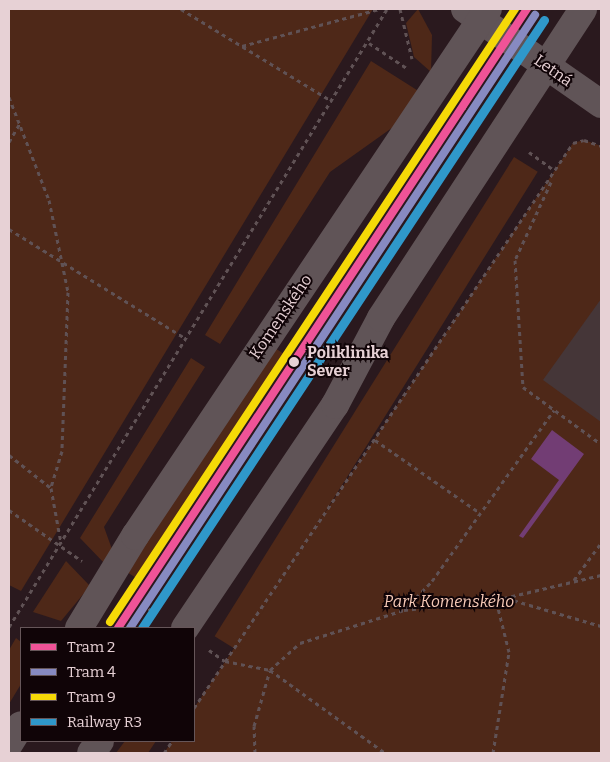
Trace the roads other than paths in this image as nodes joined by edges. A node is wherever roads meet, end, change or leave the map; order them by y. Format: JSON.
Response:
{"nodes":[{"id":1,"x":583,"y":9,"type":"edge"},
{"id":2,"x":478,"y":12,"type":"edge"},
{"id":3,"x":547,"y":66,"type":"junction"},
{"id":4,"x":601,"y":104,"type":"edge"},
{"id":5,"x":80,"y":627,"type":"edge"},
{"id":6,"x":195,"y":634,"type":"edge"},
{"id":7,"x":20,"y":727,"type":"edge"},
{"id":8,"x":99,"y":742,"type":"edge"},
{"id":9,"x":9,"y":744,"type":"edge"},
{"id":10,"x":91,"y":753,"type":"edge"}],
"edges":[{"from":1,"to":3,"type":"street"},
{"from":2,"to":3,"type":"street","name":"Letná"},
{"from":2,"to":5,"type":"street","name":"Komenského"},
{"from":3,"to":4,"type":"street","name":"Letná"},
{"from":3,"to":6,"type":"street"},
{"from":7,"to":9,"type":"street"},
{"from":8,"to":10,"type":"street"}]}
